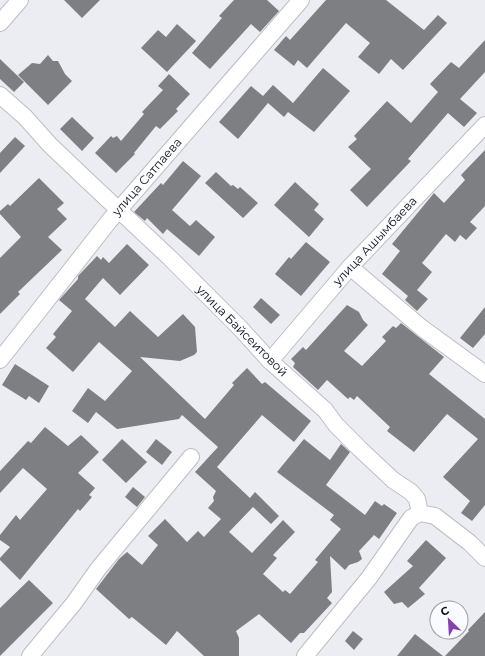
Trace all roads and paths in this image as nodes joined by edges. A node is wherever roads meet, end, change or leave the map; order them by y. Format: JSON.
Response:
{"nodes":[{"id":1,"x":20,"y":0,"type":"edge"},
{"id":2,"x":301,"y":0,"type":"edge"},
{"id":3,"x":0,"y":22,"type":"edge"},
{"id":4,"x":0,"y":95,"type":"edge"},
{"id":5,"x":485,"y":125,"type":"edge"},
{"id":6,"x":119,"y":209,"type":"junction"},
{"id":7,"x":350,"y":267,"type":"junction"},
{"id":8,"x":0,"y":360,"type":"edge"},
{"id":9,"x":270,"y":361,"type":"junction"},
{"id":10,"x":485,"y":374,"type":"edge"},
{"id":11,"x":191,"y":457,"type":"dead end"},
{"id":12,"x":420,"y":512,"type":"junction"},
{"id":13,"x":485,"y":558,"type":"edge"},
{"id":14,"x":30,"y":656,"type":"edge"},
{"id":15,"x":305,"y":656,"type":"edge"}],
"edges":[{"from":1,"to":3,"type":"street"},
{"from":2,"to":6,"type":"street","name":"улица Сатпаева"},
{"from":4,"to":6,"type":"street","name":"улица Байсеитовой"},
{"from":5,"to":7,"type":"street","name":"улица Ашымбаева"},
{"from":6,"to":8,"type":"street","name":"улица Сатпаева"},
{"from":6,"to":9,"type":"street","name":"улица Байсеитовой"},
{"from":7,"to":9,"type":"street","name":"улица Ашымбаева"},
{"from":7,"to":10,"type":"street"},
{"from":9,"to":12,"type":"street","name":"улица Байсеитовой"},
{"from":11,"to":14,"type":"street"},
{"from":12,"to":13,"type":"street"},
{"from":12,"to":15,"type":"street"}]}
